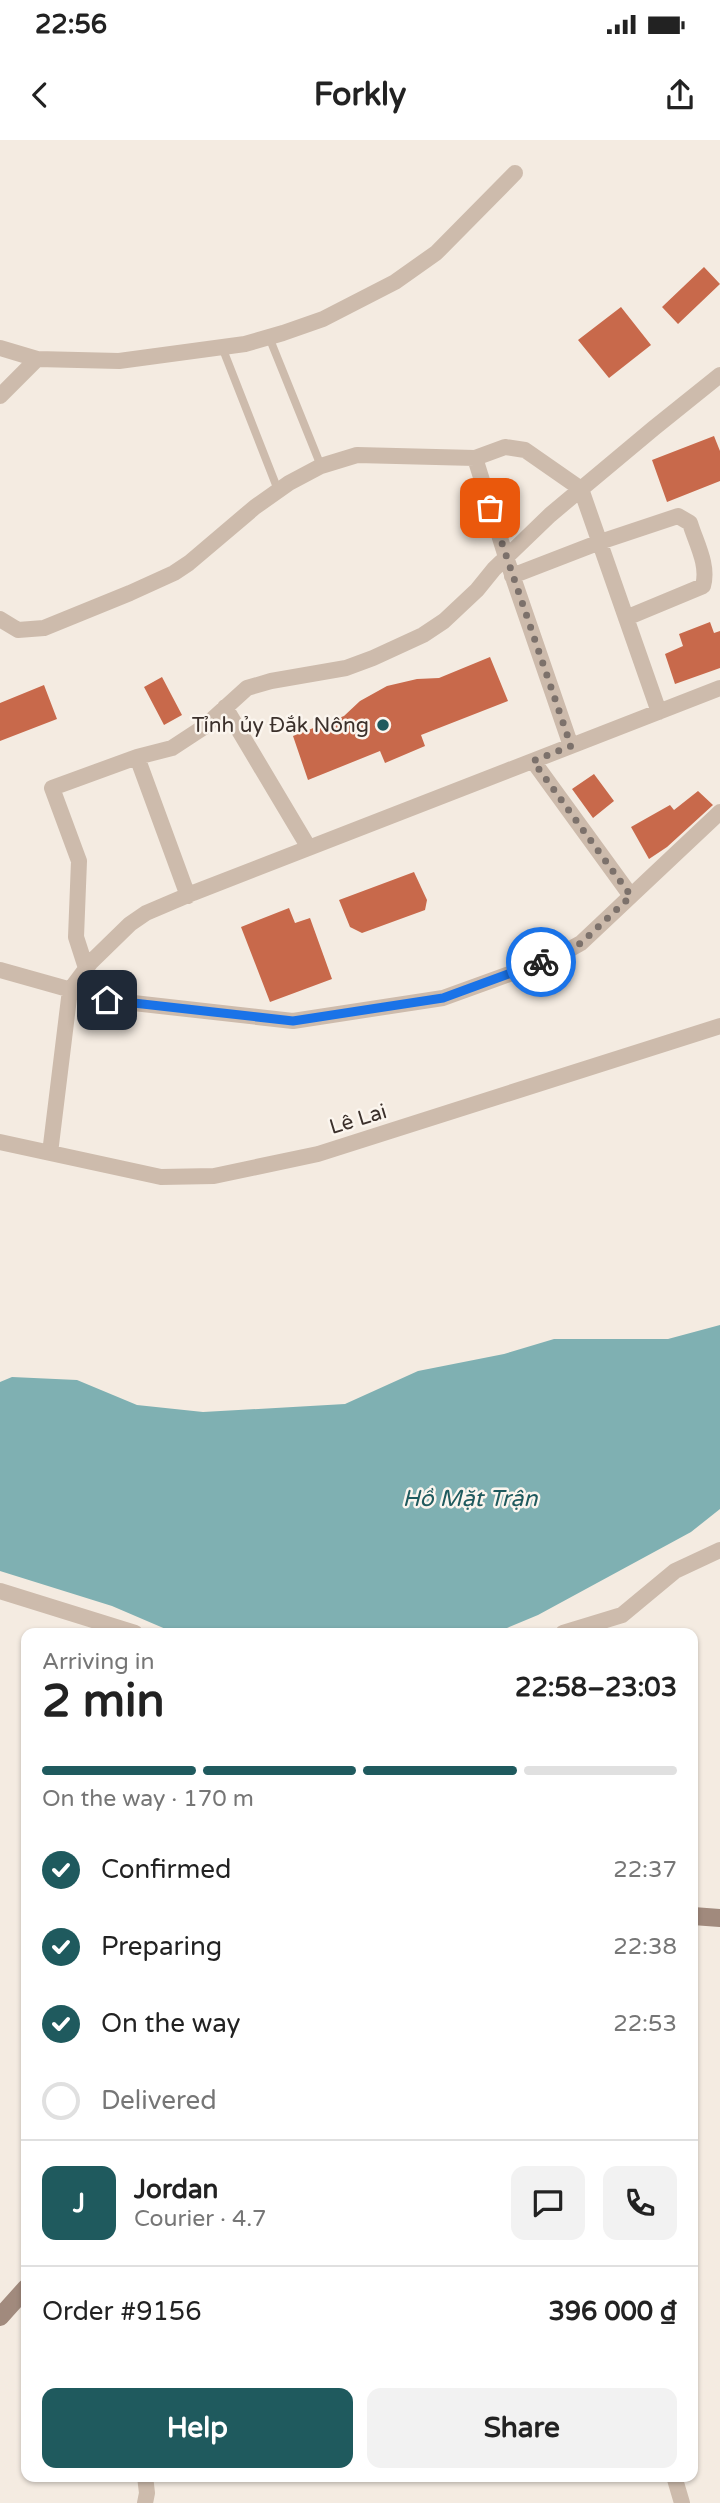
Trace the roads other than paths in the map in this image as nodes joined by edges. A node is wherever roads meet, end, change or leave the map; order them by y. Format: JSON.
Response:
{"nodes":[{"id":1,"x":515,"y":173,"type":"dead end"},
{"id":2,"x":269,"y":337,"type":"junction"},
{"id":3,"x":222,"y":347,"type":"junction"},
{"id":4,"x":0,"y":348,"type":"edge"},
{"id":5,"x":37,"y":359,"type":"junction"},
{"id":6,"x":720,"y":375,"type":"edge"},
{"id":7,"x":0,"y":396,"type":"edge"},
{"id":8,"x":475,"y":458,"type":"junction"},
{"id":9,"x":321,"y":466,"type":"junction"},
{"id":10,"x":581,"y":489,"type":"junction"},
{"id":11,"x":278,"y":491,"type":"junction"},
{"id":12,"x":600,"y":542,"type":"junction"},
{"id":13,"x":506,"y":557,"type":"junction"},
{"id":14,"x":512,"y":576,"type":"junction"},
{"id":15,"x":626,"y":618,"type":"junction"},
{"id":16,"x":0,"y":619,"type":"edge"},
{"id":17,"x":720,"y":688,"type":"edge"},
{"id":18,"x":225,"y":707,"type":"junction"},
{"id":19,"x":659,"y":712,"type":"junction"},
{"id":20,"x":571,"y":746,"type":"junction"},
{"id":21,"x":136,"y":757,"type":"junction"},
{"id":22,"x":533,"y":761,"type":"junction"},
{"id":23,"x":720,"y":812,"type":"edge"},
{"id":24,"x":309,"y":848,"type":"junction"},
{"id":25,"x":188,"y":895,"type":"junction"},
{"id":26,"x":631,"y":896,"type":"junction"},
{"id":27,"x":86,"y":968,"type":"junction"},
{"id":28,"x":0,"y":970,"type":"edge"},
{"id":29,"x":70,"y":990,"type":"junction"},
{"id":30,"x":720,"y":1026,"type":"edge"},
{"id":31,"x":0,"y":1142,"type":"edge"},
{"id":32,"x":50,"y":1153,"type":"junction"},
{"id":33,"x":720,"y":1550,"type":"edge"},
{"id":34,"x":0,"y":1591,"type":"edge"},
{"id":35,"x":119,"y":1628,"type":"edge"},
{"id":36,"x":579,"y":1628,"type":"edge"},
{"id":37,"x":698,"y":1916,"type":"edge"},
{"id":38,"x":720,"y":1918,"type":"edge"},
{"id":39,"x":21,"y":2294,"type":"edge"},
{"id":40,"x":0,"y":2317,"type":"edge"},
{"id":41,"x":146,"y":2482,"type":"edge"},
{"id":42,"x":676,"y":2482,"type":"edge"},
{"id":43,"x":145,"y":2503,"type":"edge"},
{"id":44,"x":682,"y":2503,"type":"edge"}],
"edges":[{"from":1,"to":2,"type":"street"},
{"from":2,"to":3,"type":"street"},
{"from":2,"to":9,"type":"lane"},
{"from":3,"to":5,"type":"street"},
{"from":3,"to":11,"type":"lane"},
{"from":4,"to":5,"type":"street"},
{"from":5,"to":7,"type":"street"},
{"from":6,"to":10,"type":"street"},
{"from":8,"to":9,"type":"street"},
{"from":8,"to":10,"type":"street"},
{"from":8,"to":13,"type":"street"},
{"from":9,"to":11,"type":"street"},
{"from":10,"to":12,"type":"street"},
{"from":10,"to":13,"type":"street"},
{"from":11,"to":16,"type":"street"},
{"from":12,"to":14,"type":"street"},
{"from":12,"to":15,"type":"street"},
{"from":12,"to":15,"type":"street"},
{"from":13,"to":14,"type":"street"},
{"from":13,"to":18,"type":"street"},
{"from":14,"to":20,"type":"street"},
{"from":15,"to":19,"type":"street"},
{"from":17,"to":19,"type":"street"},
{"from":18,"to":21,"type":"street"},
{"from":18,"to":24,"type":"street"},
{"from":19,"to":20,"type":"street"},
{"from":20,"to":22,"type":"street"},
{"from":21,"to":25,"type":"street"},
{"from":21,"to":27,"type":"street"},
{"from":22,"to":24,"type":"street"},
{"from":22,"to":26,"type":"street"},
{"from":23,"to":26,"type":"street"},
{"from":24,"to":25,"type":"street"},
{"from":25,"to":27,"type":"street"},
{"from":26,"to":29,"type":"street"},
{"from":27,"to":29,"type":"street"},
{"from":28,"to":29,"type":"street"},
{"from":29,"to":32,"type":"street"},
{"from":30,"to":32,"type":"street","name":"Lê Lai"},
{"from":31,"to":32,"type":"street","name":"Lê Lai"},
{"from":33,"to":36,"type":"street"},
{"from":34,"to":35,"type":"street"},
{"from":37,"to":38,"type":"main road"},
{"from":39,"to":40,"type":"main road"},
{"from":41,"to":43,"type":"street"},
{"from":42,"to":44,"type":"street"}]}
